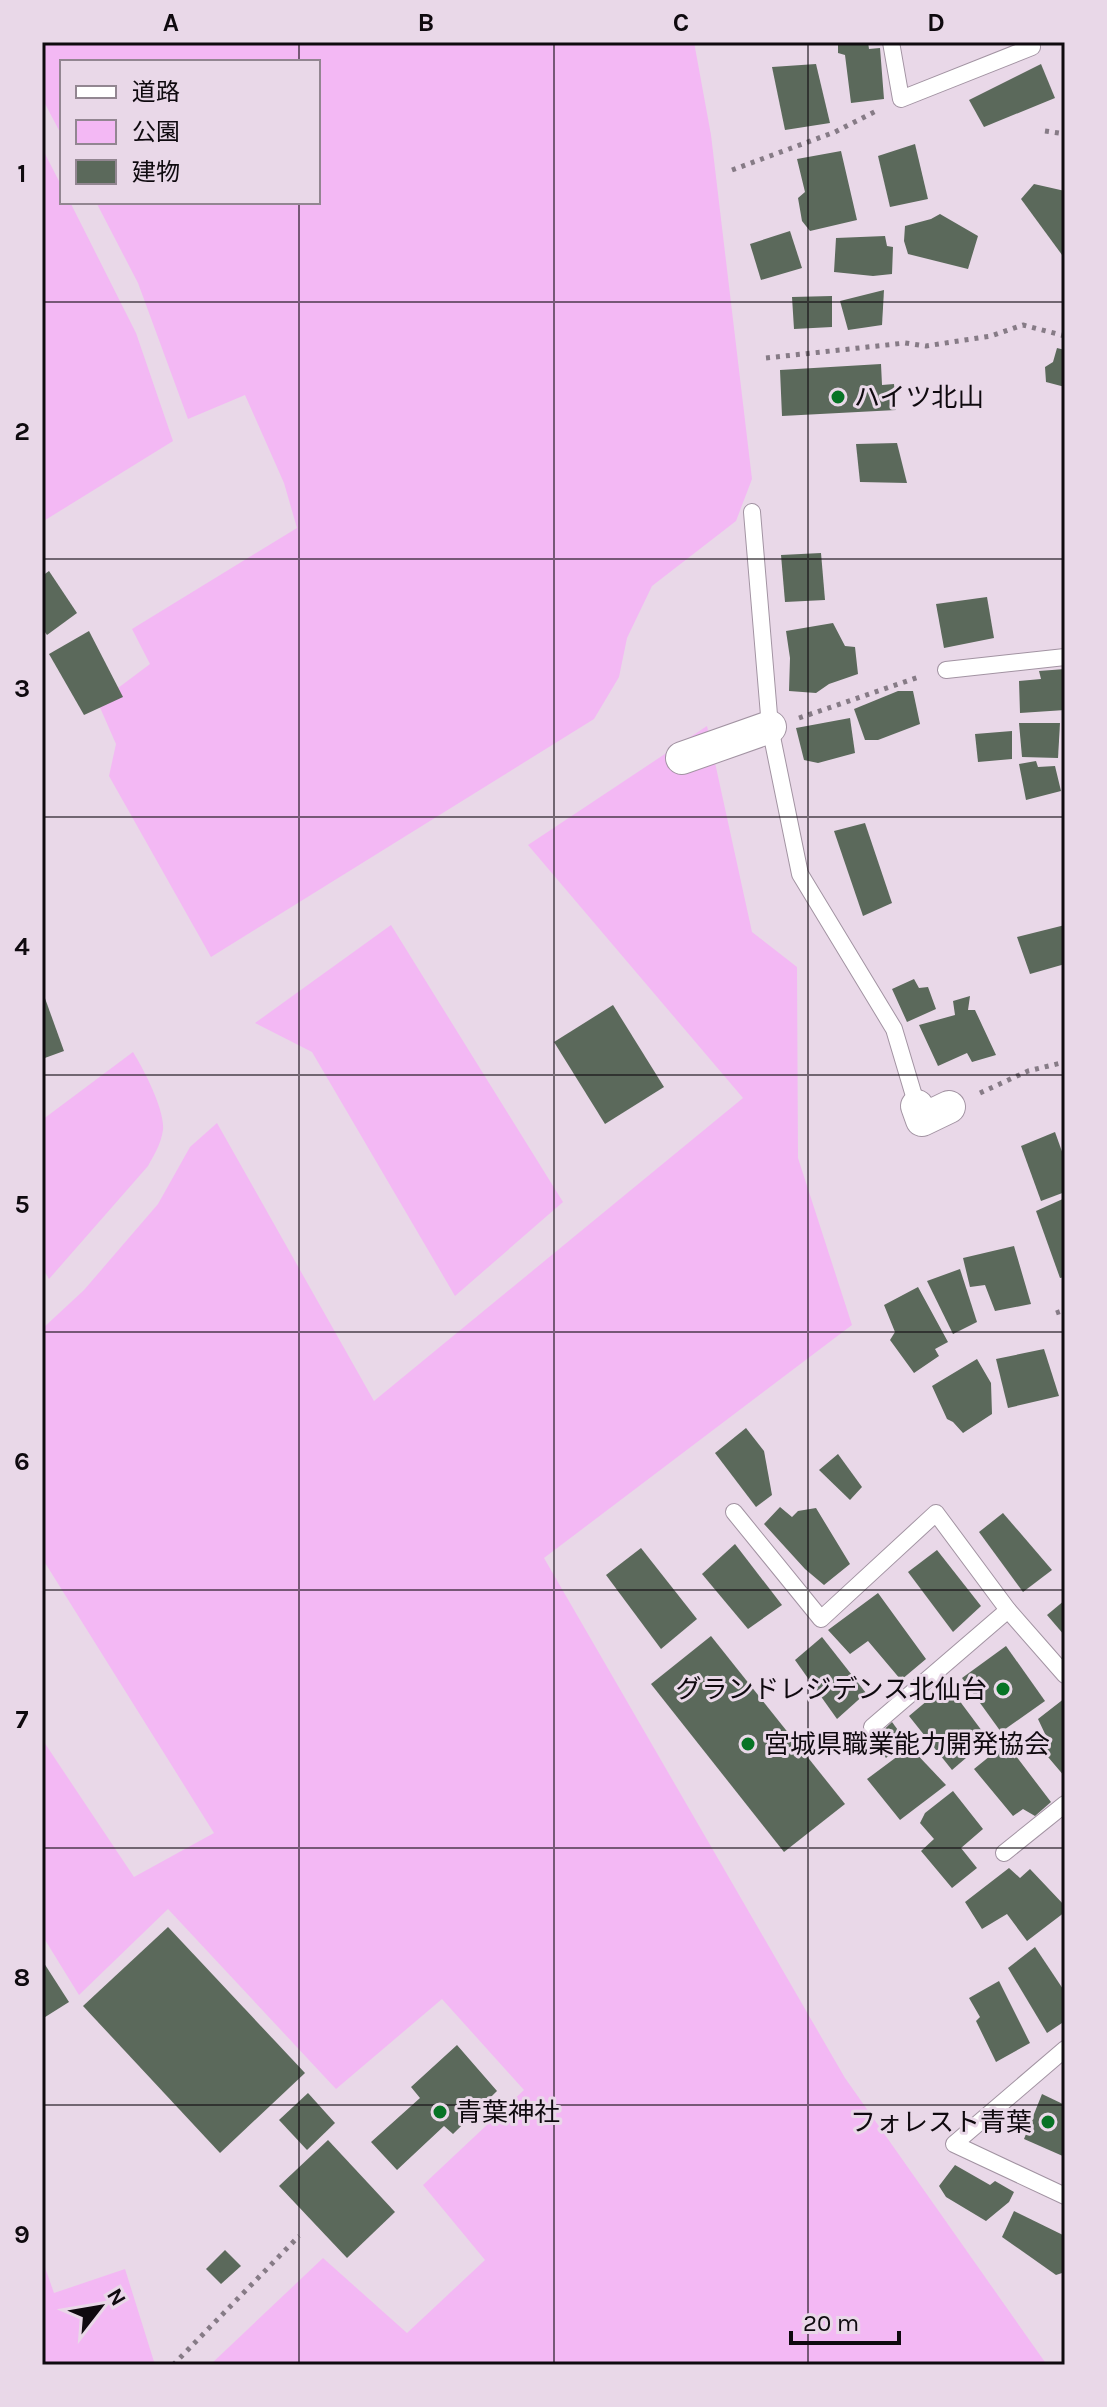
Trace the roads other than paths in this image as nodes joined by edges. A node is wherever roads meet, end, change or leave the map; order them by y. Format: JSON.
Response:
{"nodes":[{"id":1,"x":891,"y":42,"type":"edge"},
{"id":2,"x":1032,"y":47,"type":"dead end"},
{"id":3,"x":752,"y":512,"type":"dead end"},
{"id":4,"x":1065,"y":657,"type":"edge"},
{"id":5,"x":946,"y":670,"type":"road end"},
{"id":6,"x":770,"y":727,"type":"junction"},
{"id":7,"x":682,"y":758,"type":"dead end"},
{"id":8,"x":917,"y":1106,"type":"joint"},
{"id":9,"x":949,"y":1107,"type":"road end"},
{"id":10,"x":734,"y":1512,"type":"dead end"},
{"id":11,"x":1008,"y":1610,"type":"junction"},
{"id":12,"x":1065,"y":1675,"type":"edge"},
{"id":13,"x":872,"y":1727,"type":"dead end"},
{"id":14,"x":1065,"y":1804,"type":"edge"},
{"id":15,"x":1004,"y":1853,"type":"dead end"},
{"id":16,"x":1065,"y":2049,"type":"edge"},
{"id":17,"x":1065,"y":2196,"type":"edge"}],
"edges":[{"from":1,"to":2,"type":"lane"},
{"from":3,"to":6,"type":"lane"},
{"from":4,"to":5,"type":"lane"},
{"from":6,"to":7,"type":"street"},
{"from":6,"to":8,"type":"lane"},
{"from":8,"to":9,"type":"street"},
{"from":10,"to":11,"type":"lane"},
{"from":11,"to":12,"type":"lane"},
{"from":11,"to":13,"type":"lane"},
{"from":14,"to":15,"type":"lane"},
{"from":16,"to":17,"type":"lane"}]}
